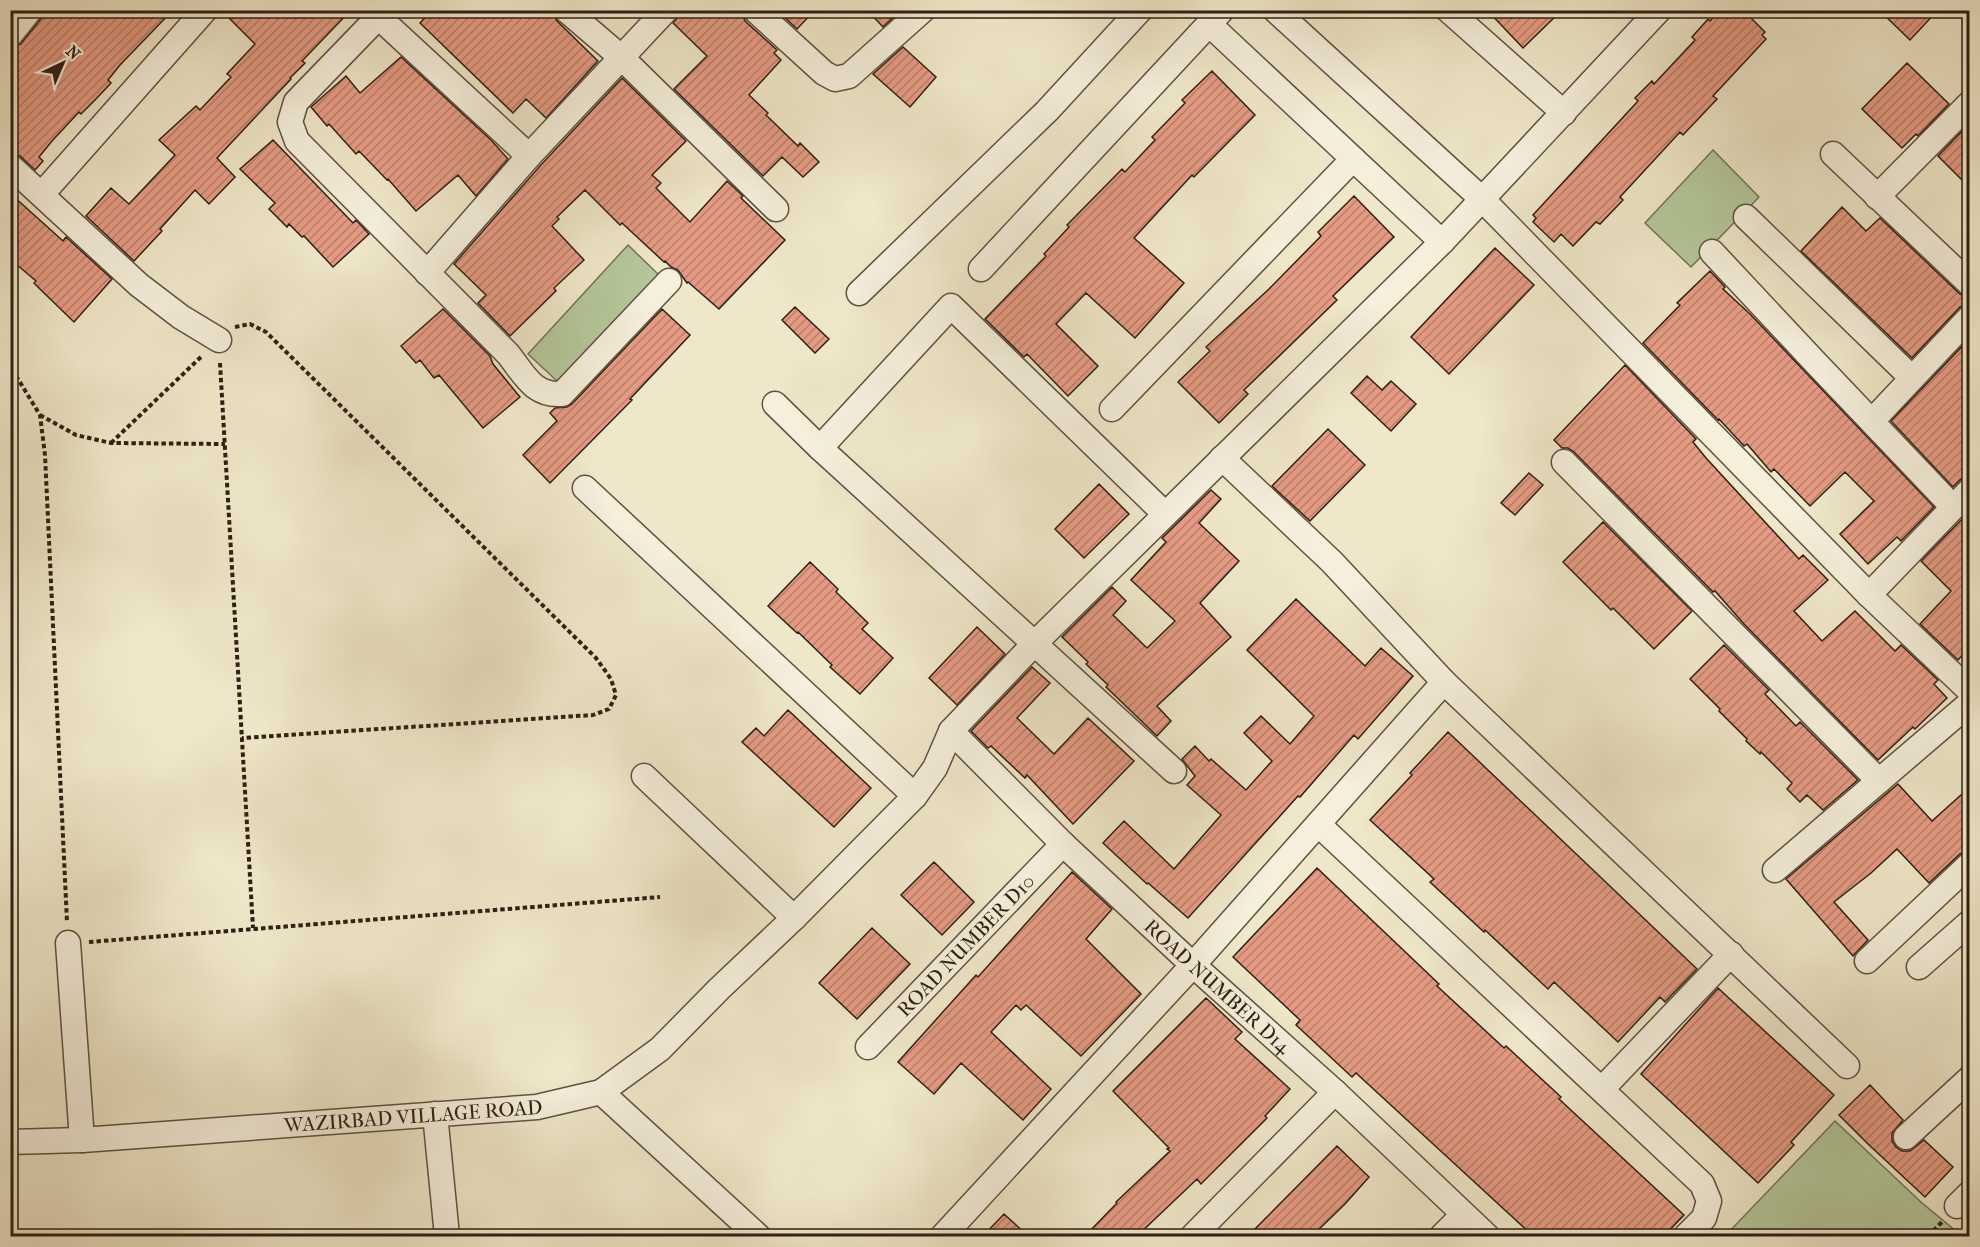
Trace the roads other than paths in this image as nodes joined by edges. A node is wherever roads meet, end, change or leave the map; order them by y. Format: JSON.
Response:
{"nodes":[{"id":1,"x":30,"y":10,"type":"edge"},
{"id":2,"x":205,"y":10,"type":"edge"},
{"id":3,"x":566,"y":10,"type":"edge"},
{"id":4,"x":666,"y":10,"type":"edge"},
{"id":5,"x":755,"y":10,"type":"edge"},
{"id":6,"x":923,"y":10,"type":"edge"},
{"id":7,"x":1140,"y":10,"type":"edge"},
{"id":8,"x":1448,"y":10,"type":"edge"},
{"id":9,"x":1659,"y":10,"type":"edge"},
{"id":10,"x":378,"y":13,"type":"edge"},
{"id":11,"x":1288,"y":15,"type":"edge"},
{"id":12,"x":1216,"y":17,"type":"edge"},
{"id":13,"x":10,"y":35,"type":"edge"},
{"id":14,"x":622,"y":58,"type":"junction"},
{"id":15,"x":1970,"y":103,"type":"edge"},
{"id":16,"x":1564,"y":113,"type":"junction"},
{"id":17,"x":1833,"y":154,"type":"dead end"},
{"id":18,"x":529,"y":156,"type":"junction"},
{"id":19,"x":1353,"y":159,"type":"junction"},
{"id":20,"x":10,"y":166,"type":"edge"},
{"id":21,"x":42,"y":194,"type":"junction"},
{"id":22,"x":1877,"y":197,"type":"junction"},
{"id":23,"x":1483,"y":200,"type":"junction"},
{"id":24,"x":776,"y":209,"type":"dead end"},
{"id":25,"x":1746,"y":217,"type":"dead end"},
{"id":26,"x":1442,"y":242,"type":"junction"},
{"id":27,"x":1712,"y":252,"type":"dead end"},
{"id":28,"x":981,"y":269,"type":"dead end"},
{"id":29,"x":427,"y":273,"type":"junction"},
{"id":30,"x":669,"y":280,"type":"dead end"},
{"id":31,"x":1970,"y":284,"type":"edge"},
{"id":32,"x":859,"y":293,"type":"dead end"},
{"id":33,"x":1970,"y":317,"type":"edge"},
{"id":34,"x":219,"y":340,"type":"road end"},
{"id":35,"x":1912,"y":378,"type":"junction"},
{"id":36,"x":775,"y":404,"type":"dead end"},
{"id":37,"x":1112,"y":409,"type":"dead end"},
{"id":38,"x":1872,"y":422,"type":"junction"},
{"id":39,"x":820,"y":448,"type":"junction"},
{"id":40,"x":1222,"y":458,"type":"junction"},
{"id":41,"x":1564,"y":462,"type":"dead end"},
{"id":42,"x":585,"y":488,"type":"dead end"},
{"id":43,"x":1961,"y":499,"type":"edge"},
{"id":44,"x":1165,"y":514,"type":"junction"},
{"id":45,"x":1869,"y":595,"type":"junction"},
{"id":46,"x":1034,"y":644,"type":"junction"},
{"id":47,"x":1966,"y":680,"type":"edge"},
{"id":48,"x":1444,"y":682,"type":"junction"},
{"id":49,"x":1970,"y":703,"type":"edge"},
{"id":50,"x":951,"y":731,"type":"junction"},
{"id":51,"x":1174,"y":771,"type":"dead end"},
{"id":52,"x":644,"y":776,"type":"dead end"},
{"id":53,"x":1879,"y":781,"type":"junction"},
{"id":54,"x":915,"y":796,"type":"junction"},
{"id":55,"x":1319,"y":825,"type":"junction"},
{"id":56,"x":1063,"y":844,"type":"junction"},
{"id":57,"x":1970,"y":864,"type":"edge"},
{"id":58,"x":1775,"y":870,"type":"dead end"},
{"id":59,"x":794,"y":918,"type":"junction"},
{"id":60,"x":1970,"y":922,"type":"edge"},
{"id":61,"x":68,"y":944,"type":"road end"},
{"id":62,"x":1731,"y":954,"type":"junction"},
{"id":63,"x":1867,"y":961,"type":"dead end"},
{"id":64,"x":1193,"y":965,"type":"junction"},
{"id":65,"x":1919,"y":967,"type":"dead end"},
{"id":66,"x":868,"y":1047,"type":"dead end"},
{"id":67,"x":1847,"y":1066,"type":"dead end"},
{"id":68,"x":1967,"y":1085,"type":"edge"},
{"id":69,"x":1602,"y":1089,"type":"junction"},
{"id":70,"x":601,"y":1092,"type":"junction"},
{"id":71,"x":1335,"y":1092,"type":"junction"},
{"id":72,"x":435,"y":1114,"type":"junction"},
{"id":73,"x":1906,"y":1137,"type":"dead end"},
{"id":74,"x":82,"y":1140,"type":"junction"},
{"id":75,"x":10,"y":1142,"type":"edge"},
{"id":76,"x":1463,"y":1215,"type":"junction"},
{"id":77,"x":447,"y":1236,"type":"edge"},
{"id":78,"x":758,"y":1236,"type":"edge"},
{"id":79,"x":943,"y":1236,"type":"edge"},
{"id":80,"x":1193,"y":1236,"type":"edge"},
{"id":81,"x":1442,"y":1236,"type":"edge"},
{"id":82,"x":1487,"y":1236,"type":"edge"},
{"id":83,"x":1686,"y":1236,"type":"edge"}],
"edges":[{"from":1,"to":13,"type":"street"},
{"from":2,"to":21,"type":"street"},
{"from":3,"to":14,"type":"street"},
{"from":4,"to":14,"type":"street"},
{"from":5,"to":6,"type":"street"},
{"from":7,"to":32,"type":"street"},
{"from":8,"to":16,"type":"street"},
{"from":9,"to":16,"type":"street"},
{"from":10,"to":18,"type":"street"},
{"from":10,"to":29,"type":"street"},
{"from":11,"to":23,"type":"street"},
{"from":12,"to":19,"type":"street"},
{"from":12,"to":28,"type":"street"},
{"from":14,"to":18,"type":"street"},
{"from":14,"to":24,"type":"street"},
{"from":15,"to":22,"type":"street"},
{"from":16,"to":23,"type":"street"},
{"from":17,"to":22,"type":"street"},
{"from":18,"to":29,"type":"street"},
{"from":19,"to":26,"type":"street"},
{"from":19,"to":37,"type":"street"},
{"from":20,"to":21,"type":"street"},
{"from":21,"to":34,"type":"street"},
{"from":22,"to":31,"type":"street"},
{"from":23,"to":26,"type":"street"},
{"from":23,"to":45,"type":"street"},
{"from":25,"to":35,"type":"street"},
{"from":26,"to":40,"type":"street"},
{"from":27,"to":38,"type":"street"},
{"from":29,"to":30,"type":"street"},
{"from":33,"to":35,"type":"street"},
{"from":35,"to":38,"type":"street"},
{"from":36,"to":39,"type":"street"},
{"from":38,"to":43,"type":"street"},
{"from":39,"to":44,"type":"street"},
{"from":39,"to":46,"type":"street"},
{"from":40,"to":44,"type":"street"},
{"from":40,"to":48,"type":"street"},
{"from":41,"to":53,"type":"street"},
{"from":42,"to":54,"type":"street"},
{"from":43,"to":45,"type":"street"},
{"from":44,"to":46,"type":"street"},
{"from":45,"to":47,"type":"street"},
{"from":46,"to":50,"type":"street"},
{"from":46,"to":51,"type":"street"},
{"from":48,"to":55,"type":"street"},
{"from":48,"to":62,"type":"street"},
{"from":49,"to":53,"type":"street"},
{"from":50,"to":54,"type":"street"},
{"from":50,"to":56,"type":"street","name":"ROAD NUMBER D14"},
{"from":52,"to":59,"type":"street"},
{"from":53,"to":58,"type":"street"},
{"from":54,"to":59,"type":"street"},
{"from":55,"to":64,"type":"street"},
{"from":55,"to":69,"type":"street"},
{"from":56,"to":64,"type":"street","name":"ROAD NUMBER D14"},
{"from":56,"to":66,"type":"street","name":"ROAD NUMBER D10"},
{"from":57,"to":63,"type":"street"},
{"from":59,"to":70,"type":"street"},
{"from":60,"to":65,"type":"street"},
{"from":61,"to":74,"type":"street"},
{"from":62,"to":67,"type":"street"},
{"from":62,"to":69,"type":"street"},
{"from":64,"to":71,"type":"street","name":"ROAD NUMBER D14"},
{"from":64,"to":79,"type":"street"},
{"from":68,"to":73,"type":"street"},
{"from":69,"to":83,"type":"street"},
{"from":70,"to":72,"type":"street","name":"WAZIRBAD VILLAGE ROAD"},
{"from":70,"to":78,"type":"street"},
{"from":71,"to":76,"type":"street","name":"ROAD NUMBER D14"},
{"from":71,"to":80,"type":"street"},
{"from":72,"to":74,"type":"street","name":"WAZIRBAD VILLAGE ROAD"},
{"from":72,"to":77,"type":"street"},
{"from":74,"to":75,"type":"street","name":"WAZIRBAD VILLAGE ROAD"},
{"from":76,"to":81,"type":"street"},
{"from":76,"to":82,"type":"street","name":"ROAD NUMBER D14"}]}
